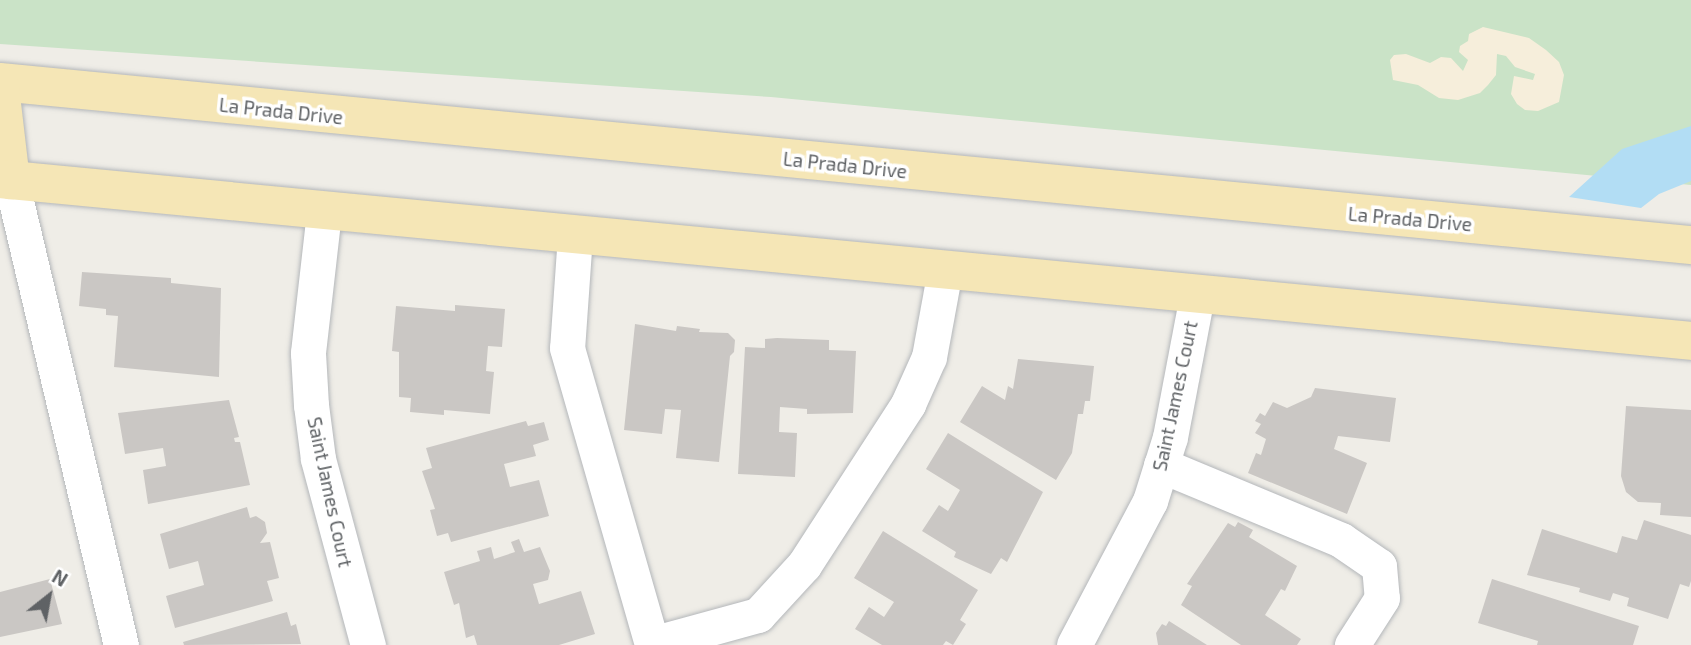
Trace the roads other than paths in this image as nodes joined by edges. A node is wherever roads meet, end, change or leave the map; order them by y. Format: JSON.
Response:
{"nodes":[{"id":1,"x":0,"y":84,"type":"edge"},
{"id":2,"x":5,"y":180,"type":"edge"},
{"id":3,"x":324,"y":212,"type":"junction"},
{"id":4,"x":575,"y":235,"type":"junction"},
{"id":5,"x":1691,"y":245,"type":"edge"},
{"id":6,"x":945,"y":270,"type":"junction"},
{"id":7,"x":1197,"y":295,"type":"junction"},
{"id":8,"x":1691,"y":341,"type":"edge"},
{"id":9,"x":1161,"y":465,"type":"junction"},
{"id":10,"x":121,"y":645,"type":"edge"},
{"id":11,"x":368,"y":645,"type":"edge"},
{"id":12,"x":652,"y":645,"type":"edge"},
{"id":13,"x":1074,"y":645,"type":"edge"},
{"id":14,"x":1352,"y":645,"type":"edge"}],
"edges":[{"from":1,"to":2,"type":"main road"},
{"from":1,"to":5,"type":"main road","name":"La Prada Drive"},
{"from":2,"to":3,"type":"main road"},
{"from":2,"to":10,"type":"street"},
{"from":3,"to":4,"type":"main road"},
{"from":3,"to":11,"type":"street","name":"Saint James Court"},
{"from":4,"to":6,"type":"main road"},
{"from":4,"to":12,"type":"street"},
{"from":6,"to":7,"type":"main road"},
{"from":6,"to":12,"type":"street"},
{"from":7,"to":8,"type":"main road"},
{"from":7,"to":9,"type":"street","name":"Saint James Court"},
{"from":9,"to":13,"type":"street","name":"Saint James Court"},
{"from":9,"to":14,"type":"street"}]}
